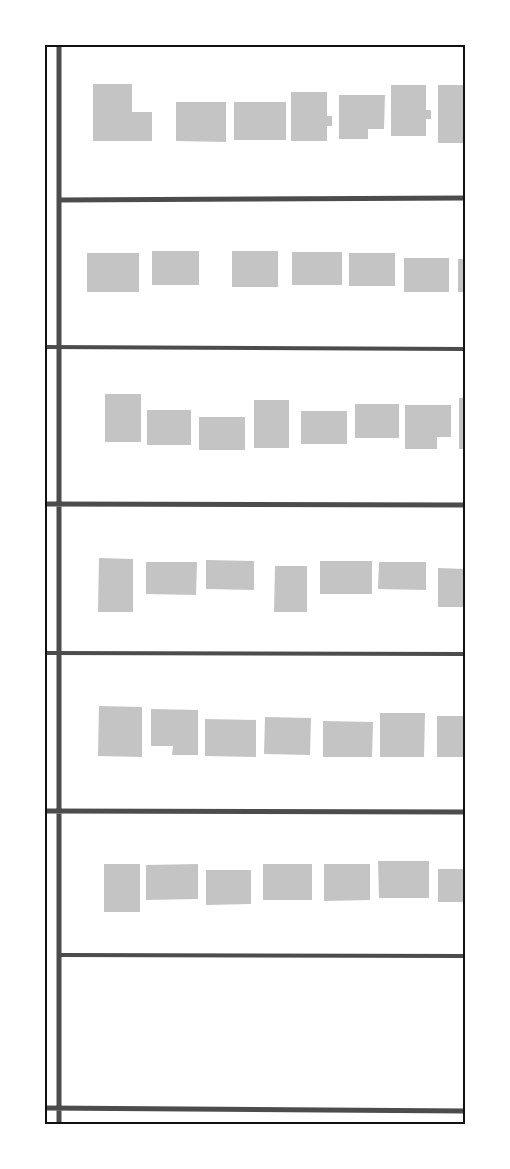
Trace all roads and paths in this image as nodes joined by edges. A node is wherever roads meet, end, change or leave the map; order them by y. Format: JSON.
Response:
{"nodes":[{"id":1,"x":59,"y":45,"type":"edge"},
{"id":2,"x":465,"y":198,"type":"edge"},
{"id":3,"x":59,"y":200,"type":"junction"},
{"id":4,"x":45,"y":347,"type":"edge"},
{"id":5,"x":59,"y":347,"type":"junction"},
{"id":6,"x":465,"y":349,"type":"edge"},
{"id":7,"x":45,"y":504,"type":"edge"},
{"id":8,"x":59,"y":504,"type":"junction"},
{"id":9,"x":465,"y":504,"type":"edge"},
{"id":10,"x":45,"y":653,"type":"edge"},
{"id":11,"x":59,"y":653,"type":"junction"},
{"id":12,"x":465,"y":654,"type":"edge"},
{"id":13,"x":45,"y":811,"type":"edge"},
{"id":14,"x":59,"y":811,"type":"junction"},
{"id":15,"x":465,"y":812,"type":"edge"},
{"id":16,"x":59,"y":955,"type":"junction"},
{"id":17,"x":465,"y":956,"type":"edge"},
{"id":18,"x":45,"y":1108,"type":"edge"},
{"id":19,"x":59,"y":1108,"type":"junction"},
{"id":20,"x":465,"y":1111,"type":"edge"},
{"id":21,"x":59,"y":1124,"type":"edge"}],
"edges":[{"from":1,"to":3,"type":"street"},
{"from":2,"to":3,"type":"street"},
{"from":3,"to":5,"type":"street"},
{"from":4,"to":5,"type":"lane"},
{"from":5,"to":6,"type":"lane"},
{"from":5,"to":8,"type":"street"},
{"from":7,"to":8,"type":"street"},
{"from":8,"to":9,"type":"street"},
{"from":8,"to":11,"type":"street"},
{"from":10,"to":11,"type":"lane"},
{"from":11,"to":12,"type":"lane"},
{"from":11,"to":14,"type":"street"},
{"from":13,"to":14,"type":"street"},
{"from":14,"to":15,"type":"street"},
{"from":14,"to":16,"type":"street"},
{"from":16,"to":17,"type":"lane"},
{"from":16,"to":19,"type":"street"},
{"from":18,"to":19,"type":"street"},
{"from":19,"to":20,"type":"street"},
{"from":19,"to":21,"type":"street"}]}
